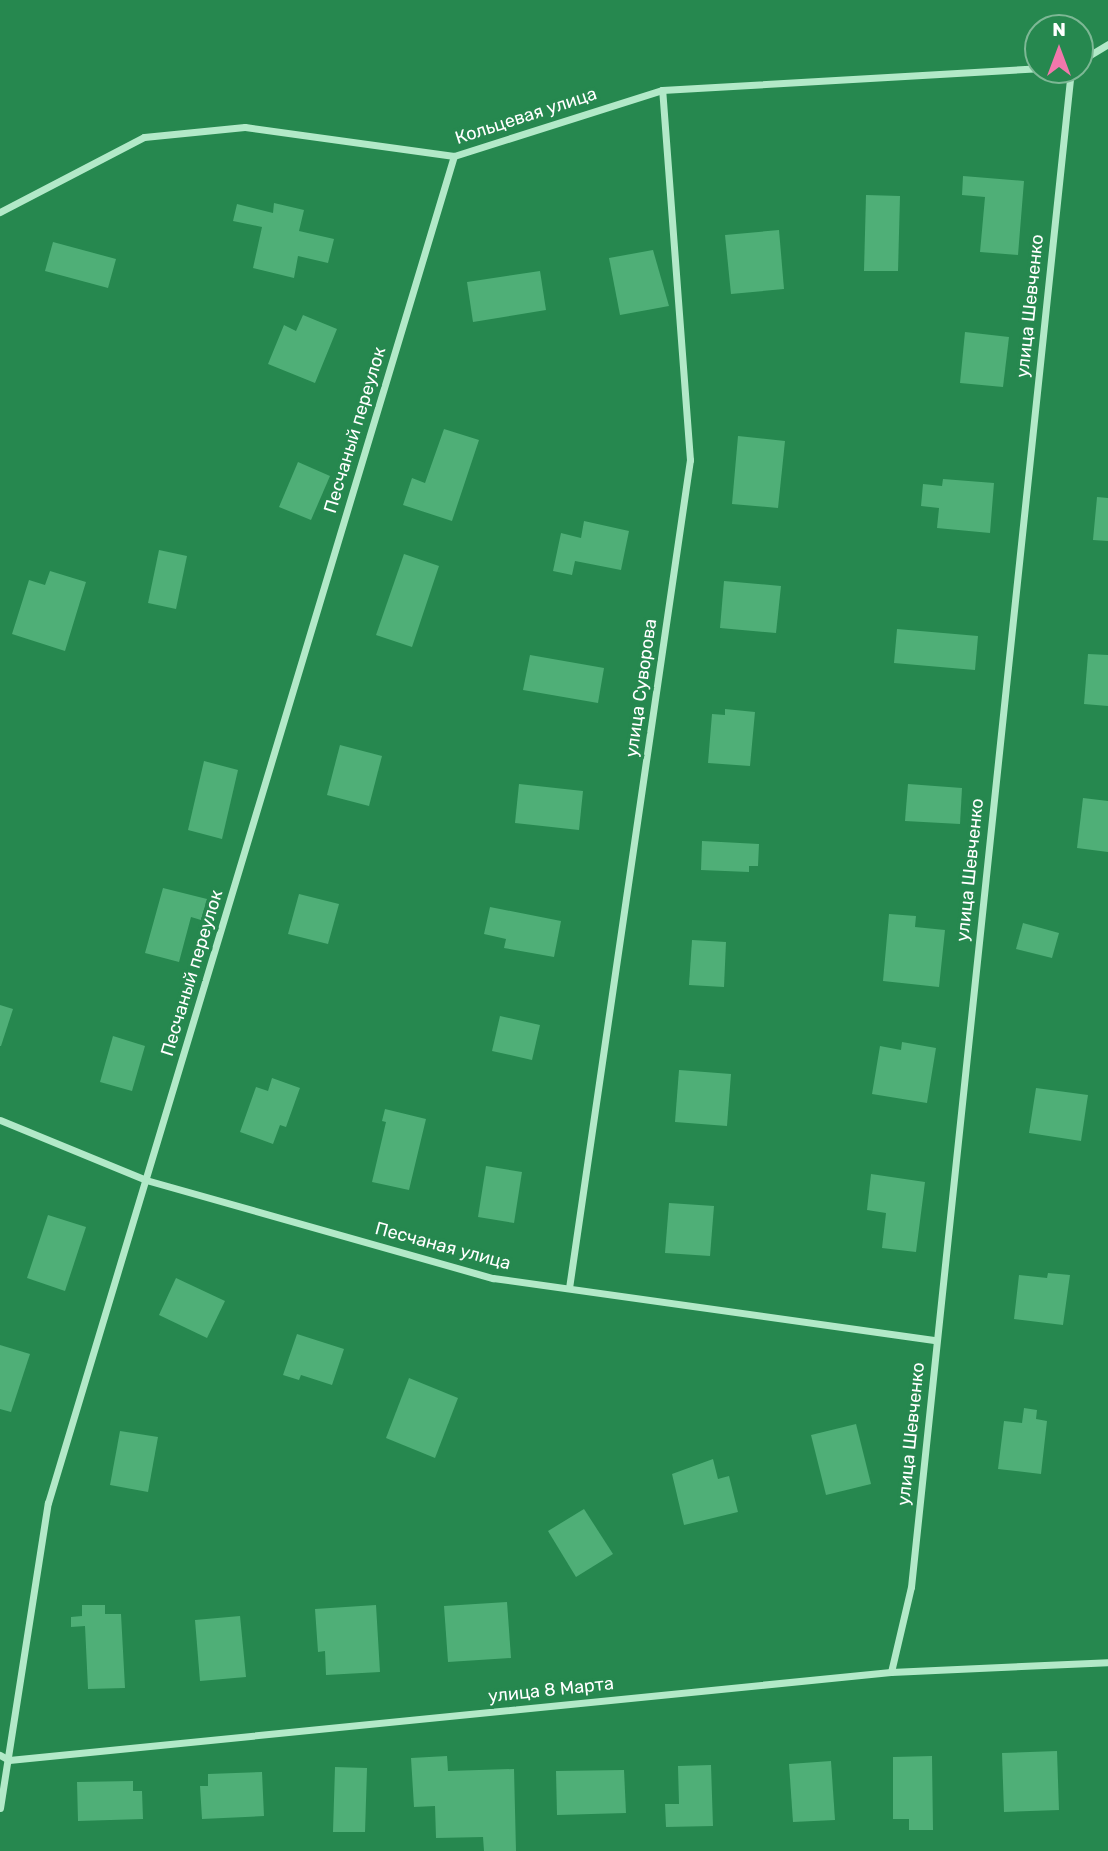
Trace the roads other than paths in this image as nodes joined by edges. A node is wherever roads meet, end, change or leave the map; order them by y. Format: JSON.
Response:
{"nodes":[{"id":1,"x":1024,"y":69,"type":"edge"},
{"id":2,"x":1070,"y":84,"type":"edge"},
{"id":3,"x":662,"y":90,"type":"junction"},
{"id":4,"x":454,"y":156,"type":"junction"},
{"id":5,"x":0,"y":212,"type":"edge"},
{"id":6,"x":0,"y":1120,"type":"edge"},
{"id":7,"x":146,"y":1180,"type":"junction"},
{"id":8,"x":569,"y":1288,"type":"junction"},
{"id":9,"x":936,"y":1340,"type":"junction"},
{"id":10,"x":1108,"y":1662,"type":"edge"},
{"id":11,"x":891,"y":1672,"type":"junction"},
{"id":12,"x":0,"y":1755,"type":"edge"},
{"id":13,"x":9,"y":1760,"type":"junction"},
{"id":14,"x":0,"y":1808,"type":"edge"}],
"edges":[{"from":1,"to":3,"type":"street","name":"Кольцевая улица"},
{"from":2,"to":9,"type":"street","name":"улица Шевченко"},
{"from":3,"to":4,"type":"street","name":"Кольцевая улица"},
{"from":3,"to":8,"type":"street","name":"улица Суворова"},
{"from":4,"to":5,"type":"street","name":"Кольцевая улица"},
{"from":4,"to":7,"type":"street","name":"Песчаный переулок"},
{"from":6,"to":7,"type":"street","name":"Песчаная улица"},
{"from":7,"to":8,"type":"street","name":"Песчаная улица"},
{"from":7,"to":13,"type":"street","name":"Песчаный переулок"},
{"from":8,"to":9,"type":"street","name":"Песчаная улица"},
{"from":9,"to":11,"type":"street","name":"улица Шевченко"},
{"from":10,"to":11,"type":"street","name":"улица 8 Марта"},
{"from":11,"to":13,"type":"street","name":"улица 8 Марта"},
{"from":12,"to":13,"type":"street"},
{"from":13,"to":14,"type":"street","name":"Песчаный переулок"}]}
